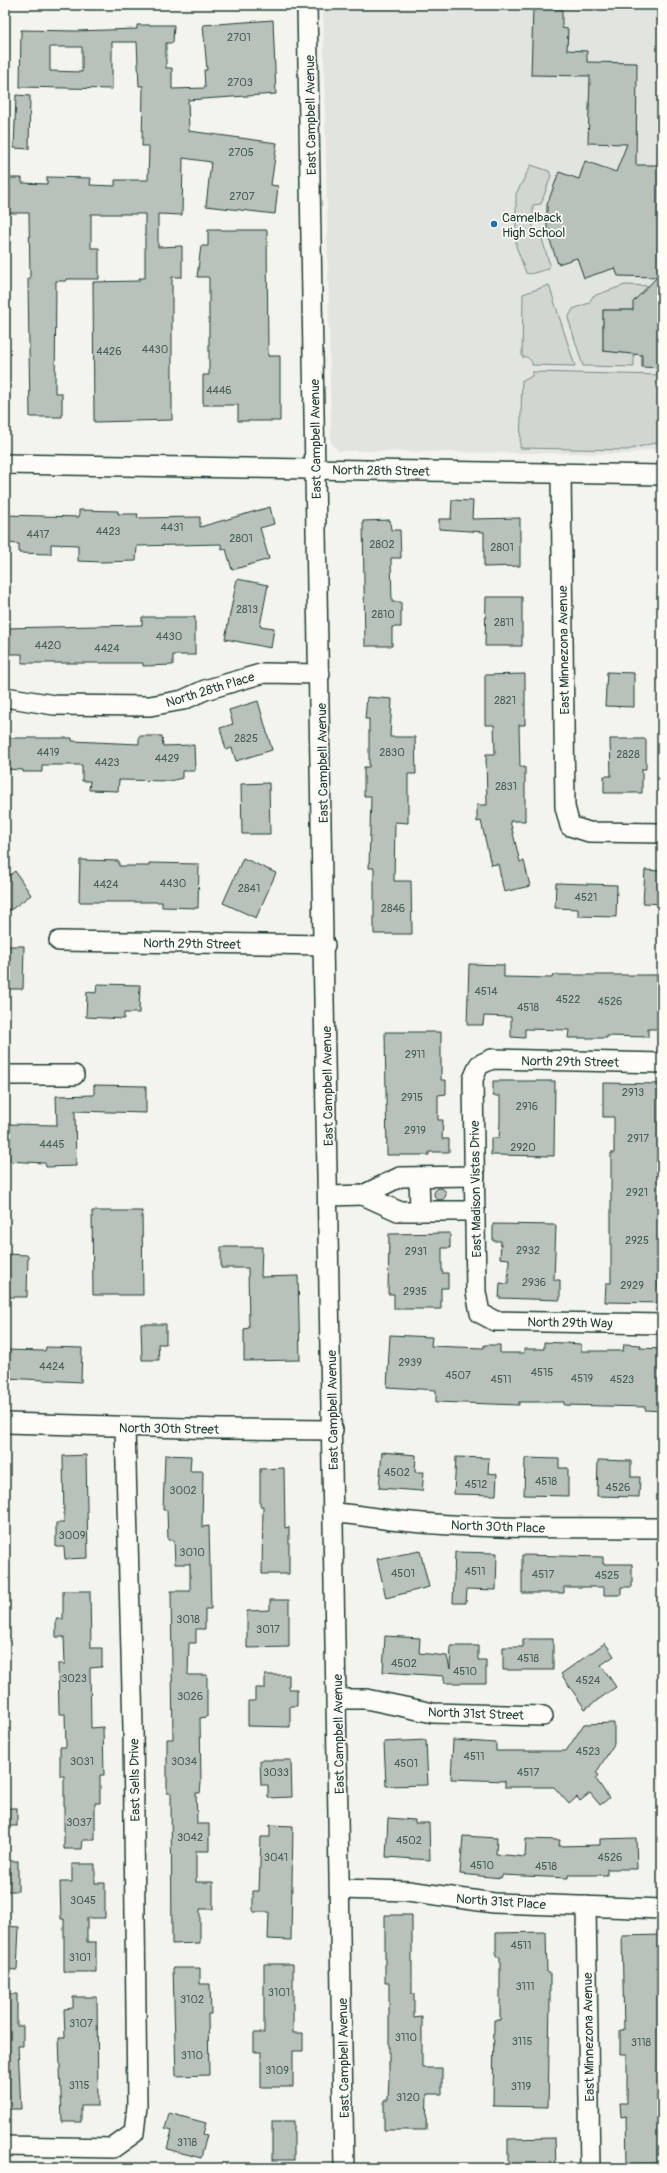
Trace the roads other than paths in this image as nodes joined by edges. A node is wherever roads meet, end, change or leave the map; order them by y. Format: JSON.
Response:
{"nodes":[{"id":1,"x":307,"y":5,"type":"edge"},
{"id":2,"x":5,"y":464,"type":"edge"},
{"id":3,"x":315,"y":469,"type":"junction"},
{"id":4,"x":561,"y":473,"type":"junction"},
{"id":5,"x":662,"y":475,"type":"edge"},
{"id":6,"x":320,"y":674,"type":"junction"},
{"id":7,"x":5,"y":697,"type":"edge"},
{"id":8,"x":662,"y":833,"type":"edge"},
{"id":9,"x":59,"y":941,"type":"dead end"},
{"id":10,"x":325,"y":945,"type":"junction"},
{"id":11,"x":662,"y":1063,"type":"edge"},
{"id":12,"x":479,"y":1065,"type":"joint"},
{"id":13,"x":5,"y":1075,"type":"edge"},
{"id":14,"x":74,"y":1076,"type":"dead end"},
{"id":15,"x":475,"y":1176,"type":"junction"},
{"id":16,"x":420,"y":1177,"type":"junction"},
{"id":17,"x":363,"y":1195,"type":"junction"},
{"id":18,"x":329,"y":1196,"type":"junction"},
{"id":19,"x":420,"y":1211,"type":"junction"},
{"id":20,"x":475,"y":1211,"type":"junction"},
{"id":21,"x":480,"y":1314,"type":"joint"},
{"id":22,"x":662,"y":1324,"type":"edge"},
{"id":23,"x":5,"y":1423,"type":"edge"},
{"id":24,"x":125,"y":1427,"type":"junction"},
{"id":25,"x":333,"y":1430,"type":"junction"},
{"id":26,"x":334,"y":1513,"type":"junction"},
{"id":27,"x":662,"y":1528,"type":"edge"},
{"id":28,"x":338,"y":1699,"type":"junction"},
{"id":29,"x":543,"y":1716,"type":"dead end"},
{"id":30,"x":340,"y":1889,"type":"junction"},
{"id":31,"x":586,"y":1906,"type":"junction"},
{"id":32,"x":662,"y":1909,"type":"edge"},
{"id":33,"x":5,"y":2146,"type":"edge"},
{"id":34,"x":344,"y":2168,"type":"edge"},
{"id":35,"x":590,"y":2168,"type":"edge"}],
"edges":[{"from":1,"to":3,"type":"street","name":"East Campbell Avenue"},
{"from":2,"to":3,"type":"street","name":"North 28th Street"},
{"from":3,"to":4,"type":"street","name":"North 28th Street"},
{"from":3,"to":6,"type":"street","name":"East Campbell Avenue"},
{"from":4,"to":5,"type":"street","name":"North 28th Street"},
{"from":4,"to":8,"type":"street","name":"East Minnezona Avenue"},
{"from":6,"to":7,"type":"street","name":"North 28th Place"},
{"from":6,"to":10,"type":"street","name":"East Campbell Avenue"},
{"from":9,"to":10,"type":"street","name":"North 29th Street"},
{"from":10,"to":18,"type":"street","name":"East Campbell Avenue"},
{"from":11,"to":12,"type":"street","name":"North 29th Street"},
{"from":12,"to":15,"type":"street","name":"East Madison Vistas Drive"},
{"from":13,"to":14,"type":"street"},
{"from":15,"to":16,"type":"street"},
{"from":15,"to":20,"type":"street","name":"East Madison Vistas Drive"},
{"from":16,"to":17,"type":"street"},
{"from":16,"to":19,"type":"street"},
{"from":17,"to":18,"type":"street"},
{"from":17,"to":19,"type":"street"},
{"from":18,"to":25,"type":"street","name":"East Campbell Avenue"},
{"from":19,"to":20,"type":"street"},
{"from":20,"to":21,"type":"street","name":"East Madison Vistas Drive"},
{"from":21,"to":22,"type":"street","name":"North 29th Way"},
{"from":23,"to":24,"type":"street","name":"North 30th Street"},
{"from":24,"to":25,"type":"street","name":"North 30th Street"},
{"from":24,"to":33,"type":"street","name":"East Sells Drive"},
{"from":25,"to":26,"type":"street","name":"East Campbell Avenue"},
{"from":26,"to":27,"type":"street","name":"North 30th Place"},
{"from":26,"to":28,"type":"street","name":"East Campbell Avenue"},
{"from":28,"to":29,"type":"street","name":"North 31st Street"},
{"from":28,"to":30,"type":"street","name":"East Campbell Avenue"},
{"from":30,"to":31,"type":"street","name":"North 31st Place"},
{"from":30,"to":34,"type":"street","name":"East Campbell Avenue"},
{"from":31,"to":32,"type":"street","name":"North 31st Place"},
{"from":31,"to":35,"type":"street","name":"East Minnezona Avenue"}]}
